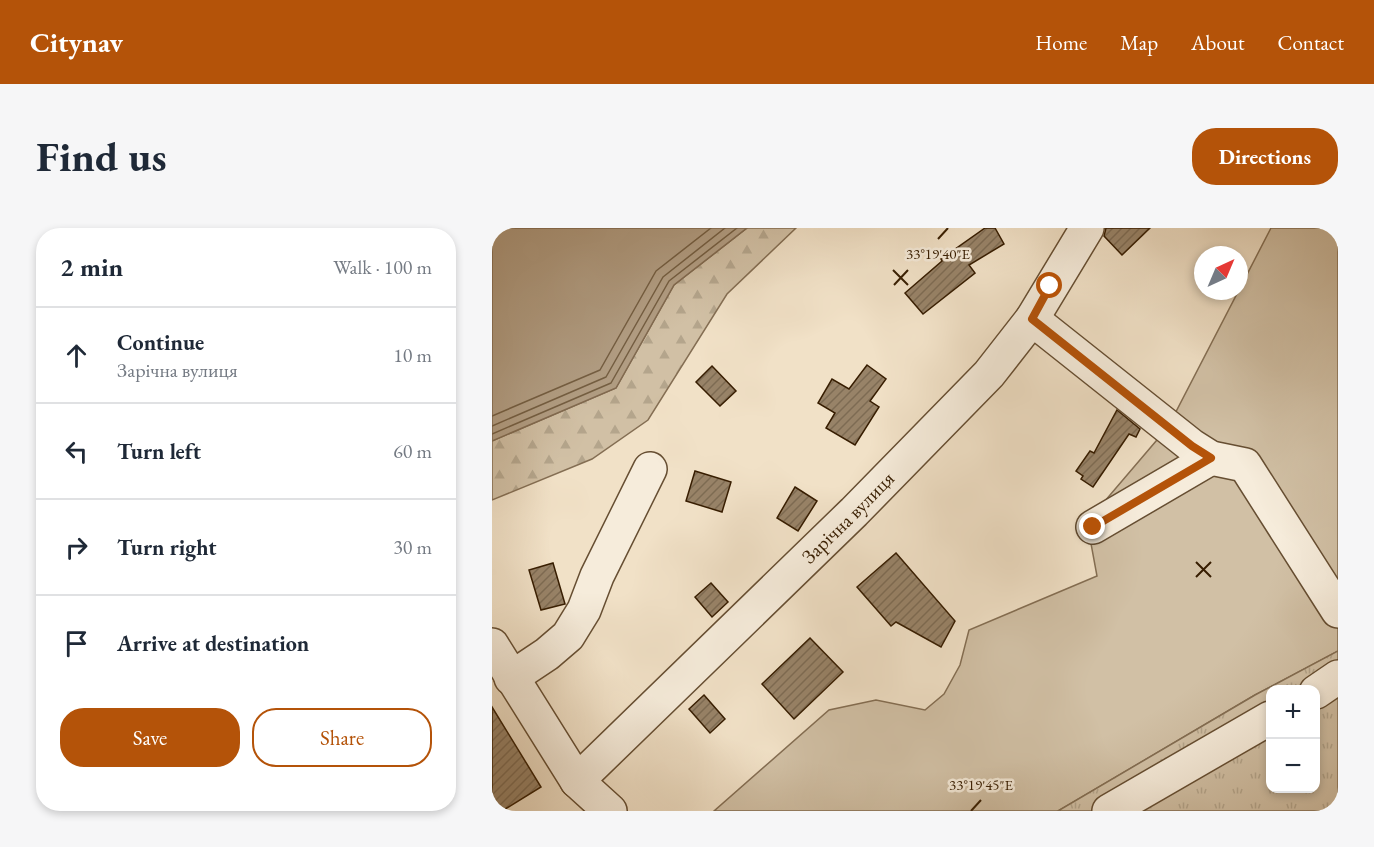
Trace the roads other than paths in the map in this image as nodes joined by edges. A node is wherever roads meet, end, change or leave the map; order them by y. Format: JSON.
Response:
{"nodes":[{"id":1,"x":1087,"y":228,"type":"edge"},
{"id":2,"x":1032,"y":319,"type":"junction"},
{"id":3,"x":1211,"y":458,"type":"junction"},
{"id":4,"x":650,"y":469,"type":"dead end"},
{"id":5,"x":1093,"y":527,"type":"dead end"},
{"id":6,"x":1338,"y":611,"type":"edge"},
{"id":7,"x":492,"y":645,"type":"edge"},
{"id":8,"x":1338,"y":677,"type":"edge"},
{"id":9,"x":511,"y":678,"type":"junction"},
{"id":10,"x":1320,"y":689,"type":"edge"},
{"id":11,"x":1266,"y":720,"type":"edge"},
{"id":12,"x":578,"y":781,"type":"junction"},
{"id":13,"x":610,"y":811,"type":"edge"},
{"id":14,"x":1109,"y":811,"type":"edge"}],
"edges":[{"from":1,"to":2,"type":"street","name":"Зарічна вулиця"},
{"from":2,"to":3,"type":"street"},
{"from":2,"to":12,"type":"street","name":"Зарічна вулиця"},
{"from":3,"to":5,"type":"street"},
{"from":3,"to":6,"type":"street"},
{"from":4,"to":9,"type":"street"},
{"from":7,"to":9,"type":"street"},
{"from":8,"to":10,"type":"street"},
{"from":9,"to":12,"type":"street"},
{"from":11,"to":14,"type":"street"},
{"from":12,"to":13,"type":"street"}]}
